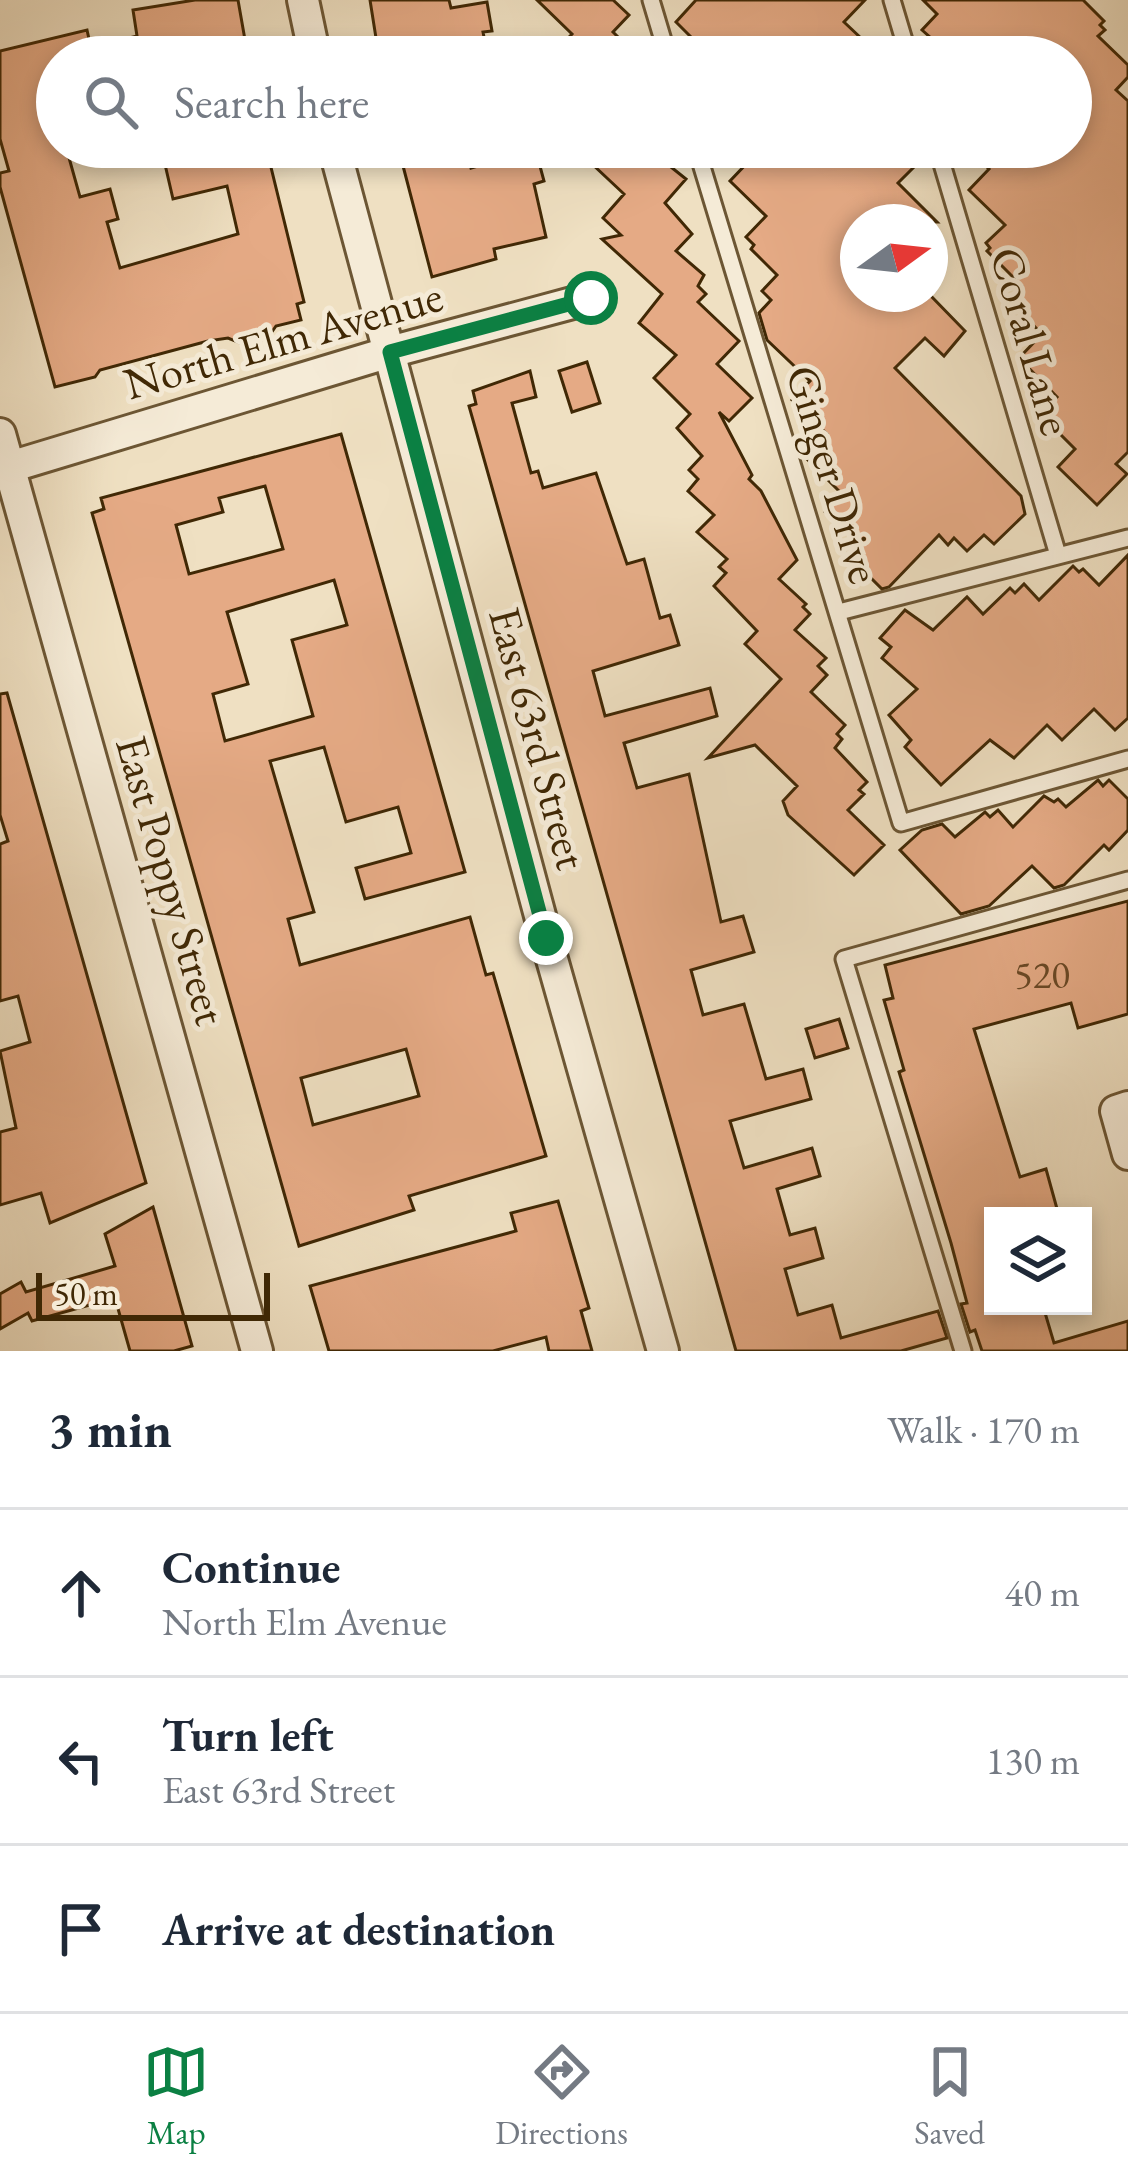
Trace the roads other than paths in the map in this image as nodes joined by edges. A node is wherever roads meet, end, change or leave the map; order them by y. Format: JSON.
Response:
{"nodes":[{"id":1,"x":302,"y":0,"type":"edge"},
{"id":2,"x":651,"y":0,"type":"edge"},
{"id":3,"x":892,"y":0,"type":"edge"},
{"id":4,"x":310,"y":36,"type":"edge"},
{"id":5,"x":662,"y":36,"type":"edge"},
{"id":6,"x":903,"y":36,"type":"edge"},
{"id":7,"x":340,"y":168,"type":"edge"},
{"id":8,"x":702,"y":168,"type":"edge"},
{"id":9,"x":943,"y":168,"type":"edge"},
{"id":10,"x":591,"y":298,"type":"dead end"},
{"id":11,"x":390,"y":352,"type":"junction"},
{"id":12,"x":0,"y":434,"type":"edge"},
{"id":13,"x":5,"y":468,"type":"edge"},
{"id":14,"x":1128,"y":538,"type":"edge"},
{"id":15,"x":1058,"y":555,"type":"junction"},
{"id":16,"x":839,"y":612,"type":"junction"},
{"id":17,"x":1128,"y":759,"type":"edge"},
{"id":18,"x":1128,"y":880,"type":"edge"},
{"id":19,"x":1122,"y":1109,"type":"edge"},
{"id":20,"x":1128,"y":1154,"type":"edge"},
{"id":21,"x":257,"y":1351,"type":"edge"},
{"id":22,"x":663,"y":1351,"type":"edge"},
{"id":23,"x":963,"y":1351,"type":"edge"}],
"edges":[{"from":1,"to":4,"type":"street"},
{"from":2,"to":5,"type":"lane"},
{"from":3,"to":6,"type":"lane"},
{"from":7,"to":11,"type":"street","name":"East 63rd Street"},
{"from":8,"to":16,"type":"lane","name":"Ginger Drive"},
{"from":9,"to":15,"type":"lane","name":"Coral Lane"},
{"from":10,"to":11,"type":"street","name":"North Elm Avenue"},
{"from":11,"to":13,"type":"street","name":"North Elm Avenue"},
{"from":11,"to":22,"type":"street","name":"East 63rd Street"},
{"from":12,"to":13,"type":"street","name":"East Poppy Street"},
{"from":13,"to":21,"type":"street","name":"East Poppy Street"},
{"from":14,"to":15,"type":"lane"},
{"from":15,"to":16,"type":"lane"},
{"from":16,"to":17,"type":"lane","name":"Ginger Drive"},
{"from":18,"to":23,"type":"lane"},
{"from":19,"to":20,"type":"street"}]}
